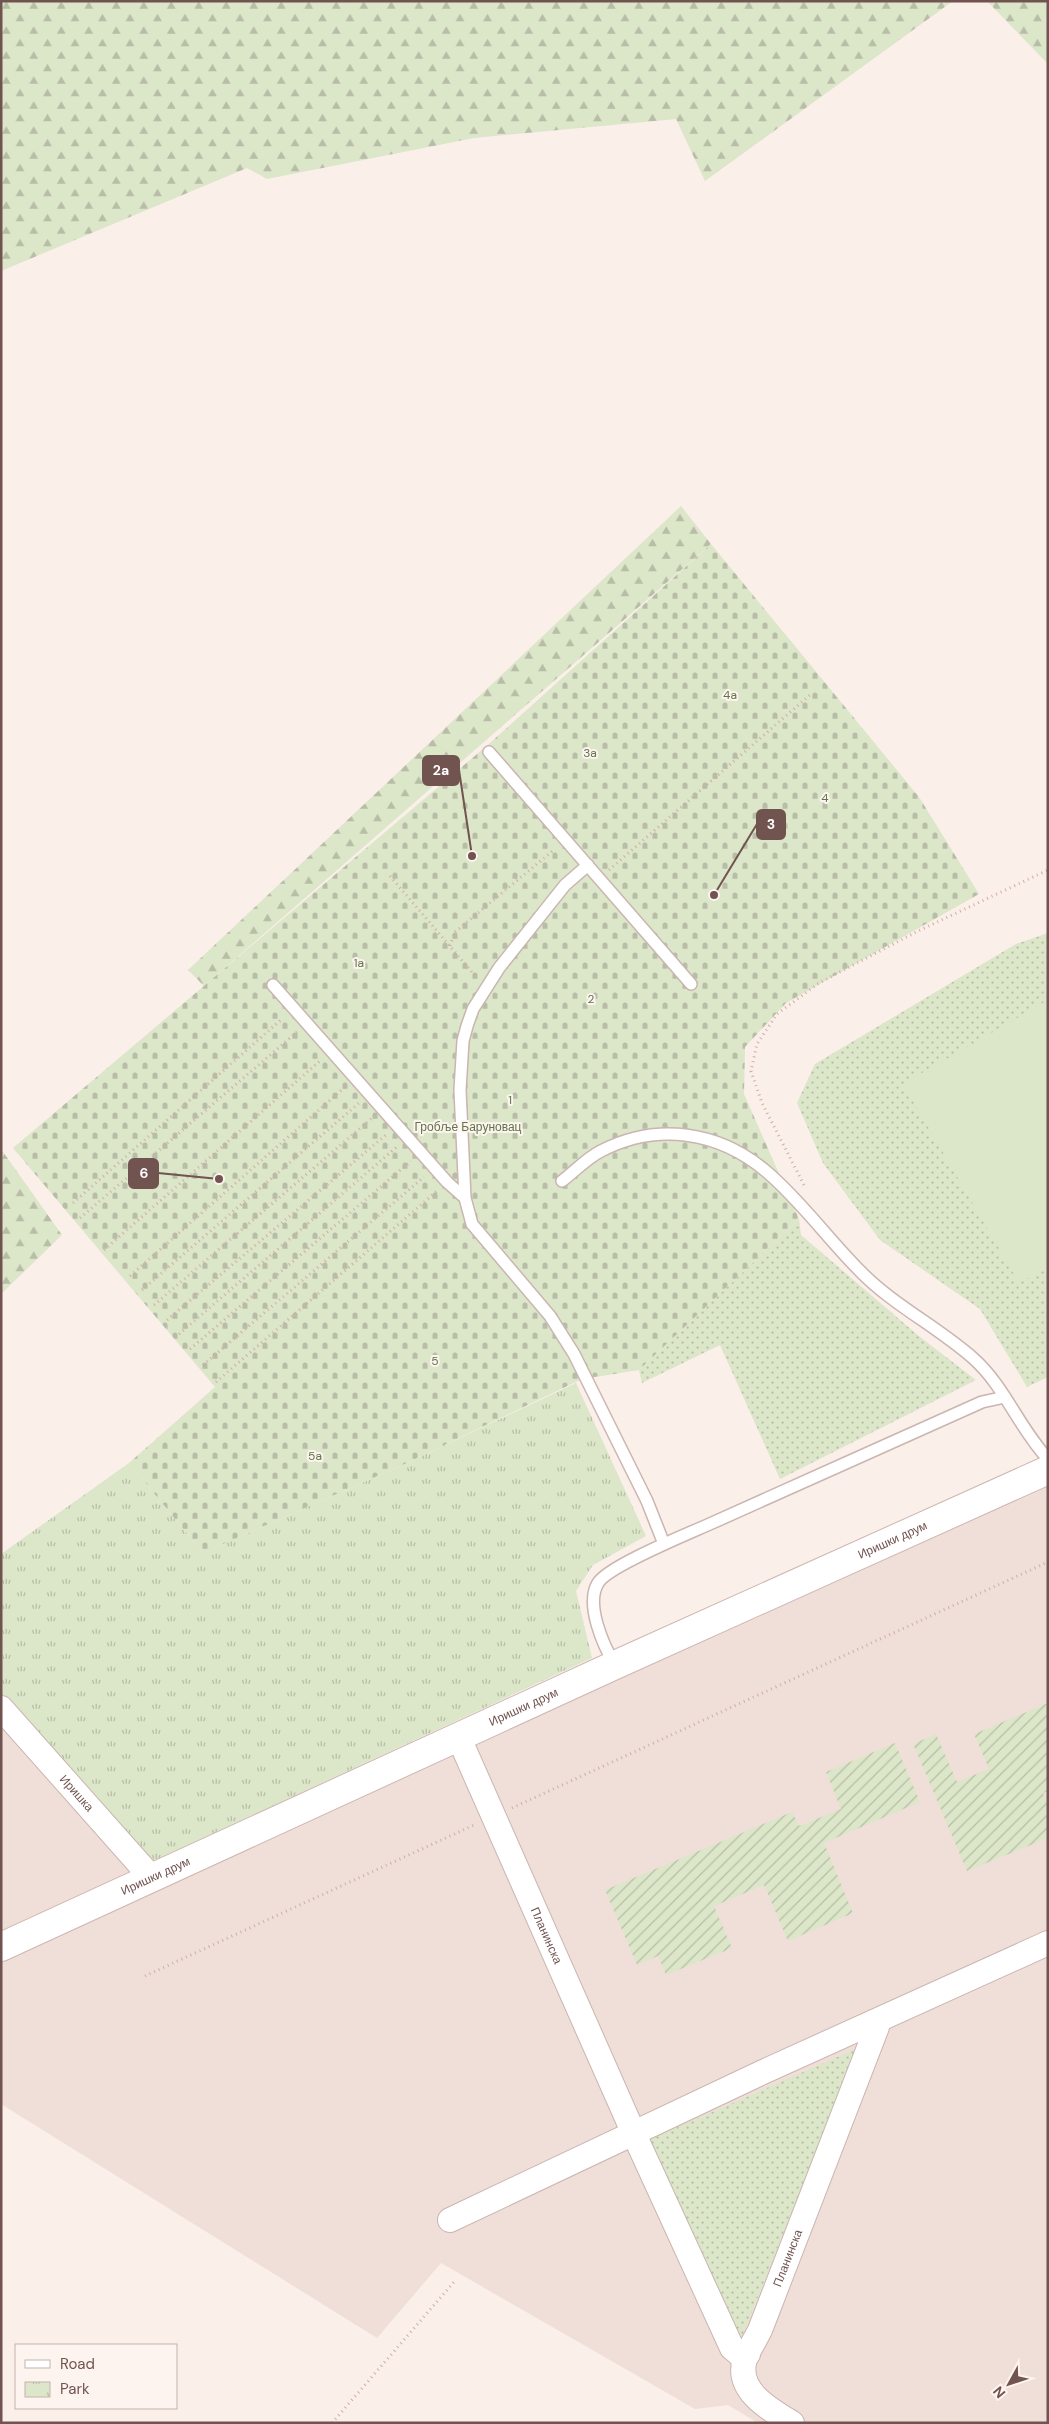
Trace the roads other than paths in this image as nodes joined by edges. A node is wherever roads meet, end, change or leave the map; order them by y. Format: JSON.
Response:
{"nodes":[{"id":1,"x":489,"y":752,"type":"dead end"},
{"id":2,"x":588,"y":865,"type":"junction"},
{"id":3,"x":691,"y":984,"type":"dead end"},
{"id":4,"x":273,"y":985,"type":"dead end"},
{"id":5,"x":562,"y":1181,"type":"dead end"},
{"id":6,"x":465,"y":1198,"type":"junction"},
{"id":7,"x":1005,"y":1397,"type":"junction"},
{"id":8,"x":1048,"y":1459,"type":"edge"},
{"id":9,"x":1048,"y":1470,"type":"edge"},
{"id":10,"x":664,"y":1544,"type":"junction"},
{"id":11,"x":615,"y":1665,"type":"junction"},
{"id":12,"x":1,"y":1708,"type":"edge"},
{"id":13,"x":459,"y":1738,"type":"junction"},
{"id":14,"x":151,"y":1877,"type":"junction"},
{"id":15,"x":1048,"y":1943,"type":"edge"},
{"id":16,"x":1,"y":1947,"type":"edge"},
{"id":17,"x":877,"y":2021,"type":"junction"},
{"id":18,"x":634,"y":2134,"type":"junction"},
{"id":19,"x":450,"y":2220,"type":"dead end"},
{"id":20,"x":748,"y":2354,"type":"junction"},
{"id":21,"x":792,"y":2423,"type":"edge"}],
"edges":[{"from":1,"to":2,"type":"lane"},
{"from":2,"to":3,"type":"lane"},
{"from":2,"to":6,"type":"lane"},
{"from":4,"to":6,"type":"lane"},
{"from":5,"to":7,"type":"lane"},
{"from":6,"to":10,"type":"lane"},
{"from":7,"to":8,"type":"lane"},
{"from":7,"to":10,"type":"lane"},
{"from":9,"to":11,"type":"street","name":"Иришки друм"},
{"from":10,"to":11,"type":"lane"},
{"from":11,"to":13,"type":"street","name":"Иришки друм"},
{"from":12,"to":14,"type":"street","name":"Иришка"},
{"from":13,"to":14,"type":"street","name":"Иришки друм"},
{"from":13,"to":18,"type":"street","name":"Планинска"},
{"from":14,"to":16,"type":"street","name":"Иришки друм"},
{"from":15,"to":17,"type":"street"},
{"from":17,"to":18,"type":"street"},
{"from":17,"to":20,"type":"street","name":"Планинска"},
{"from":18,"to":19,"type":"street"},
{"from":18,"to":20,"type":"street","name":"Планинска"},
{"from":20,"to":21,"type":"street","name":"Планинска"}]}
